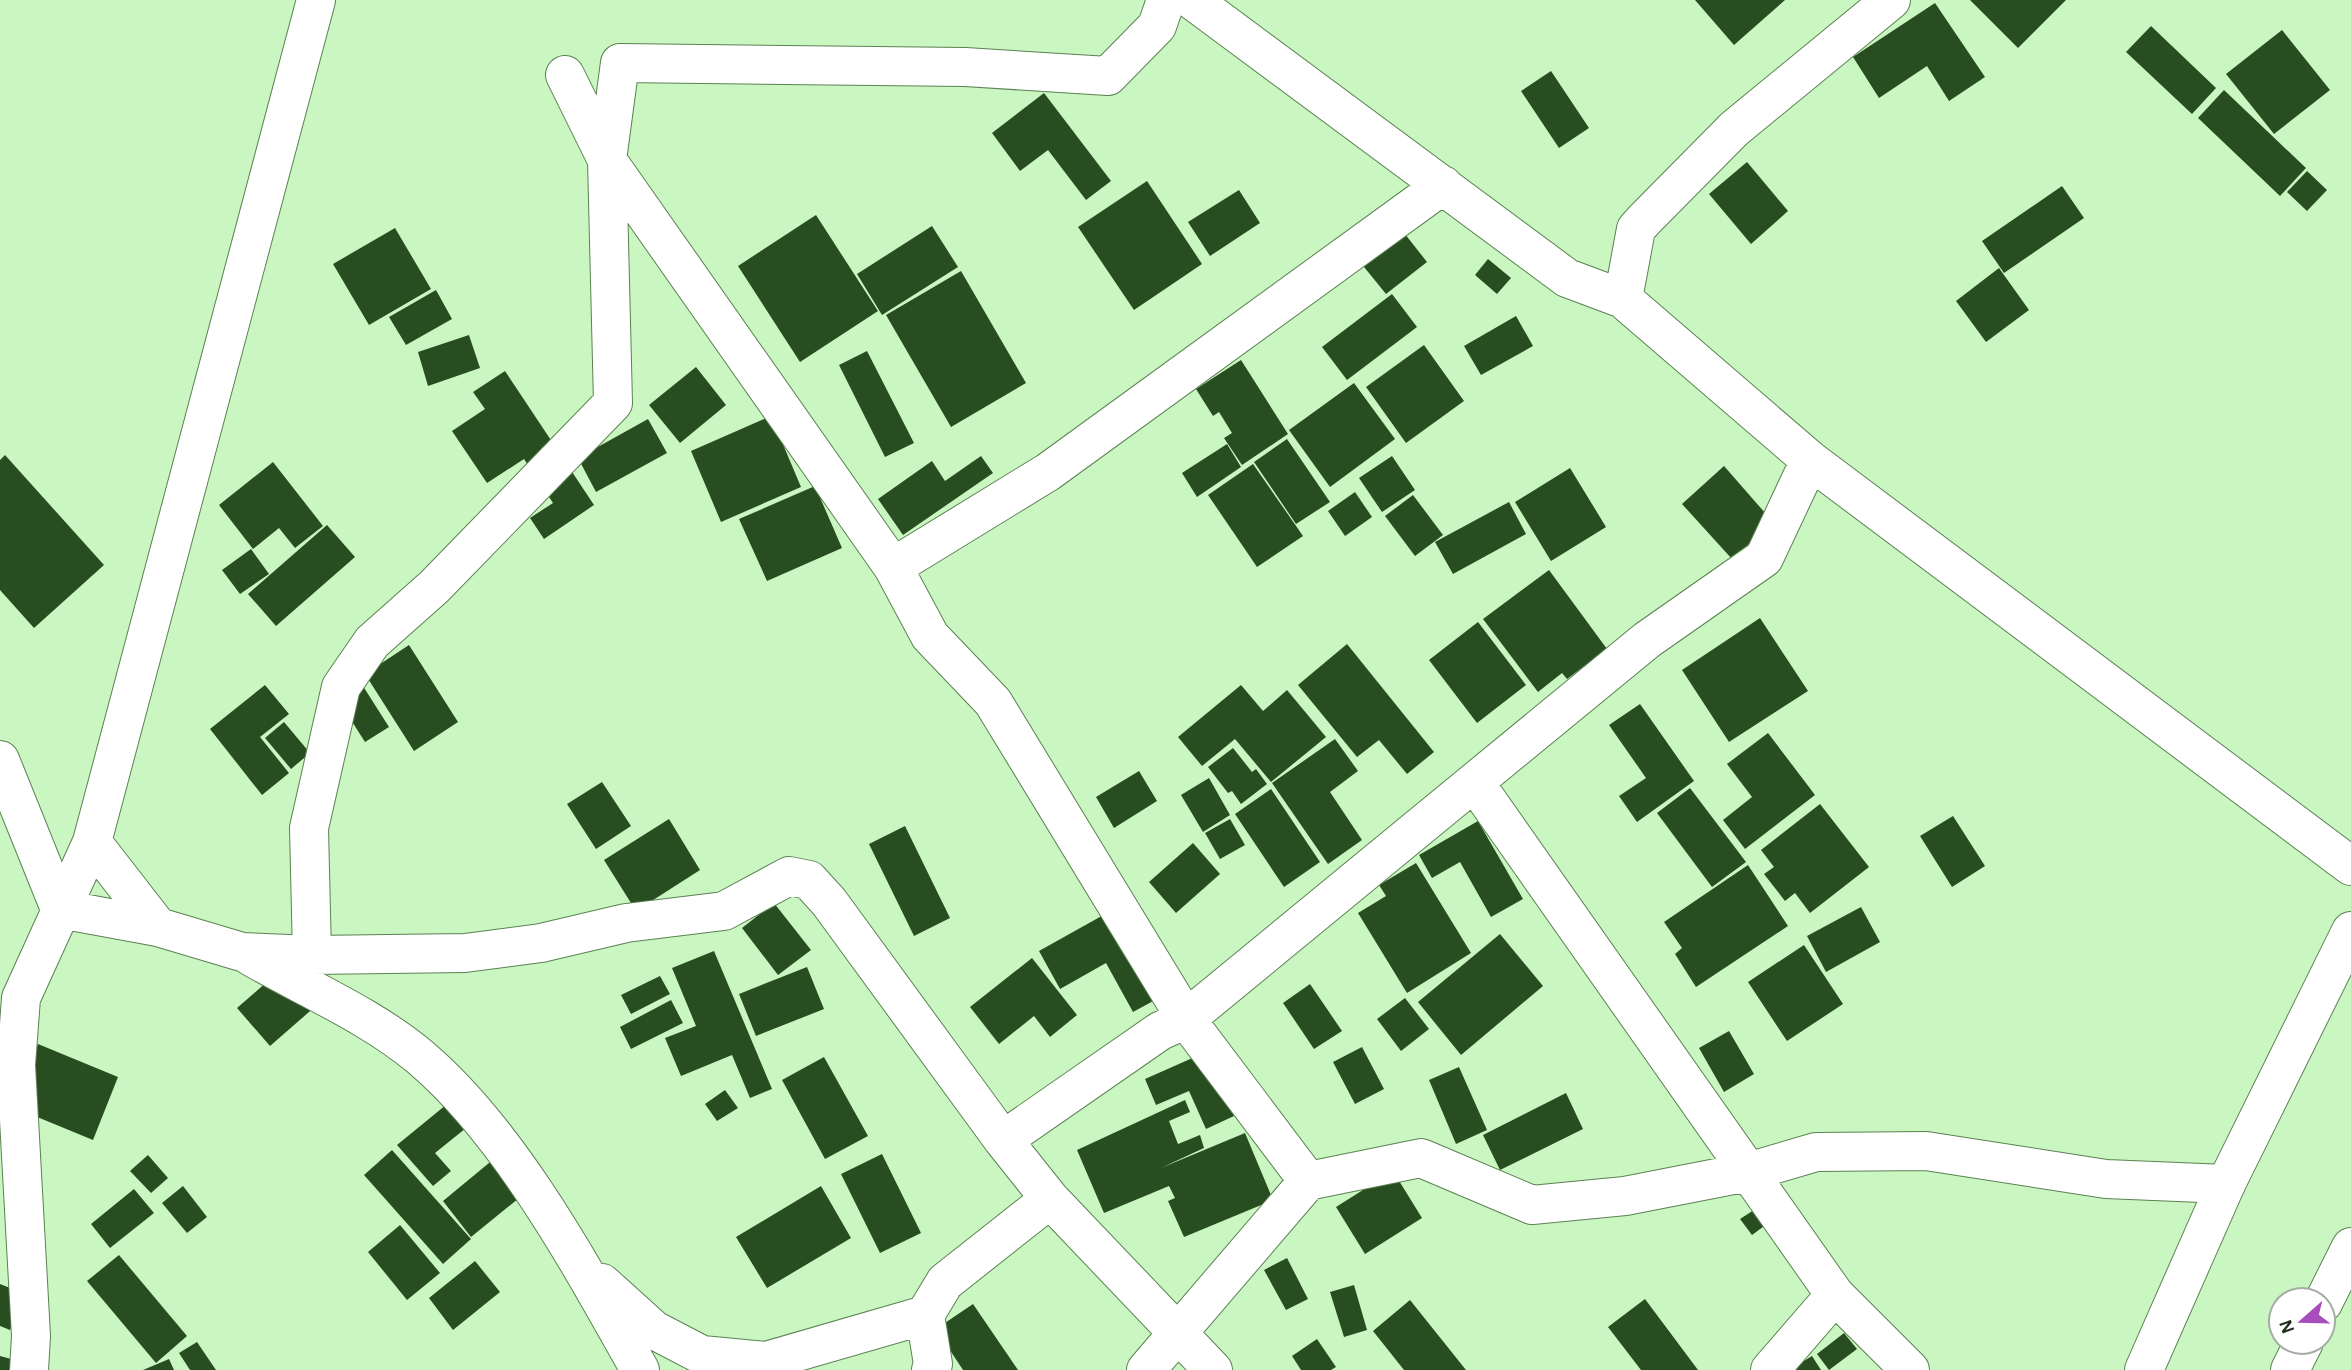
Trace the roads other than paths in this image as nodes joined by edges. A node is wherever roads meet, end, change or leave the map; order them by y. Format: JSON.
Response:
{"nodes":[{"id":1,"x":316,"y":0,"type":"edge"},
{"id":2,"x":1166,"y":0,"type":"edge"},
{"id":3,"x":1192,"y":0,"type":"edge"},
{"id":4,"x":1891,"y":0,"type":"edge"},
{"id":5,"x":565,"y":75,"type":"dead end"},
{"id":6,"x":607,"y":160,"type":"junction"},
{"id":7,"x":1443,"y":185,"type":"junction"},
{"id":8,"x":1623,"y":299,"type":"junction"},
{"id":9,"x":1810,"y":460,"type":"junction"},
{"id":10,"x":893,"y":567,"type":"junction"},
{"id":11,"x":0,"y":760,"type":"edge"},
{"id":12,"x":1475,"y":783,"type":"junction"},
{"id":13,"x":92,"y":842,"type":"junction"},
{"id":14,"x":2351,"y":866,"type":"edge"},
{"id":15,"x":60,"y":909,"type":"junction"},
{"id":16,"x":158,"y":927,"type":"junction"},
{"id":17,"x":2351,"y":931,"type":"edge"},
{"id":18,"x":242,"y":952,"type":"junction"},
{"id":19,"x":312,"y":955,"type":"junction"},
{"id":20,"x":1186,"y":1018,"type":"junction"},
{"id":21,"x":1003,"y":1140,"type":"junction"},
{"id":22,"x":1748,"y":1172,"type":"junction"},
{"id":23,"x":1308,"y":1181,"type":"junction"},
{"id":24,"x":2226,"y":1184,"type":"junction"},
{"id":25,"x":1050,"y":1199,"type":"junction"},
{"id":26,"x":2351,"y":1247,"type":"edge"},
{"id":27,"x":580,"y":1263,"type":"junction"},
{"id":28,"x":2332,"y":1286,"type":"edge"},
{"id":29,"x":1835,"y":1295,"type":"junction"},
{"id":30,"x":925,"y":1315,"type":"junction"},
{"id":31,"x":1178,"y":1330,"type":"junction"},
{"id":32,"x":29,"y":1370,"type":"edge"},
{"id":33,"x":640,"y":1370,"type":"edge"},
{"id":34,"x":931,"y":1370,"type":"edge"},
{"id":35,"x":1146,"y":1370,"type":"edge"},
{"id":36,"x":1213,"y":1370,"type":"edge"},
{"id":37,"x":1770,"y":1370,"type":"edge"},
{"id":38,"x":1910,"y":1370,"type":"edge"},
{"id":39,"x":2144,"y":1370,"type":"edge"}],
"edges":[{"from":1,"to":13,"type":"street"},
{"from":2,"to":6,"type":"street"},
{"from":3,"to":7,"type":"street"},
{"from":4,"to":8,"type":"street"},
{"from":5,"to":6,"type":"street"},
{"from":6,"to":10,"type":"street"},
{"from":6,"to":19,"type":"street"},
{"from":7,"to":8,"type":"street"},
{"from":7,"to":10,"type":"street"},
{"from":8,"to":9,"type":"street"},
{"from":9,"to":12,"type":"street"},
{"from":9,"to":14,"type":"street"},
{"from":10,"to":20,"type":"street"},
{"from":11,"to":15,"type":"street"},
{"from":12,"to":20,"type":"street"},
{"from":12,"to":22,"type":"street"},
{"from":13,"to":15,"type":"street"},
{"from":13,"to":16,"type":"street"},
{"from":15,"to":16,"type":"street"},
{"from":15,"to":32,"type":"street"},
{"from":16,"to":18,"type":"street"},
{"from":17,"to":24,"type":"street"},
{"from":18,"to":19,"type":"street"},
{"from":18,"to":27,"type":"street"},
{"from":19,"to":21,"type":"street"},
{"from":20,"to":21,"type":"street"},
{"from":20,"to":23,"type":"street"},
{"from":21,"to":25,"type":"street"},
{"from":22,"to":23,"type":"street"},
{"from":22,"to":24,"type":"street"},
{"from":22,"to":29,"type":"street"},
{"from":23,"to":31,"type":"street"},
{"from":24,"to":39,"type":"street"},
{"from":25,"to":30,"type":"street"},
{"from":25,"to":31,"type":"street"},
{"from":26,"to":28,"type":"street"},
{"from":27,"to":30,"type":"street"},
{"from":27,"to":33,"type":"street"},
{"from":29,"to":37,"type":"street"},
{"from":29,"to":38,"type":"street"},
{"from":30,"to":34,"type":"street"},
{"from":31,"to":35,"type":"street"},
{"from":31,"to":36,"type":"street"}]}
